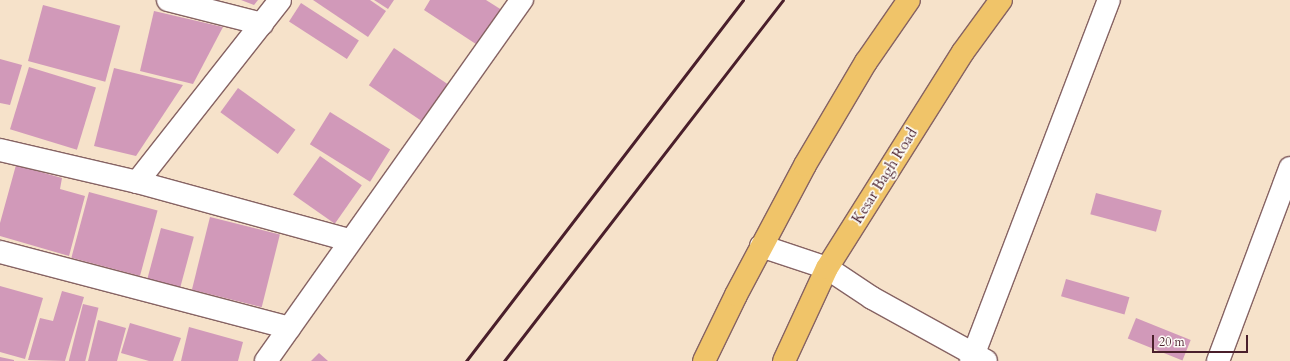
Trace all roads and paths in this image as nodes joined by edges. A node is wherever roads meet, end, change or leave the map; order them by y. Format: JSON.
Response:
{"nodes":[{"id":1,"x":168,"y":0,"type":"edge"},
{"id":2,"x":280,"y":0,"type":"edge"},
{"id":3,"x":522,"y":0,"type":"edge"},
{"id":4,"x":909,"y":0,"type":"edge"},
{"id":5,"x":1000,"y":0,"type":"edge"},
{"id":6,"x":1109,"y":0,"type":"edge"},
{"id":7,"x":262,"y":24,"type":"junction"},
{"id":8,"x":0,"y":150,"type":"edge"},
{"id":9,"x":1290,"y":168,"type":"edge"},
{"id":10,"x":137,"y":182,"type":"junction"},
{"id":11,"x":350,"y":240,"type":"junction"},
{"id":12,"x":762,"y":246,"type":"junction"},
{"id":13,"x":0,"y":252,"type":"edge"},
{"id":14,"x":827,"y":268,"type":"junction"},
{"id":15,"x":289,"y":328,"type":"junction"},
{"id":16,"x":977,"y":359,"type":"edge"},
{"id":17,"x":266,"y":361,"type":"edge"},
{"id":18,"x":704,"y":361,"type":"edge"},
{"id":19,"x":784,"y":361,"type":"edge"},
{"id":20,"x":1218,"y":361,"type":"edge"}],
"edges":[{"from":1,"to":7,"type":"street"},
{"from":2,"to":7,"type":"street"},
{"from":3,"to":11,"type":"street"},
{"from":4,"to":12,"type":"main road"},
{"from":5,"to":14,"type":"main road","name":"Kesar Bagh Road"},
{"from":6,"to":16,"type":"street"},
{"from":7,"to":10,"type":"street"},
{"from":8,"to":10,"type":"street"},
{"from":9,"to":20,"type":"street"},
{"from":10,"to":11,"type":"street"},
{"from":11,"to":15,"type":"street"},
{"from":12,"to":14,"type":"street"},
{"from":12,"to":18,"type":"main road"},
{"from":13,"to":15,"type":"street"},
{"from":14,"to":16,"type":"street"},
{"from":14,"to":19,"type":"main road","name":"Kesar Bagh Road"},
{"from":15,"to":17,"type":"street"}]}
